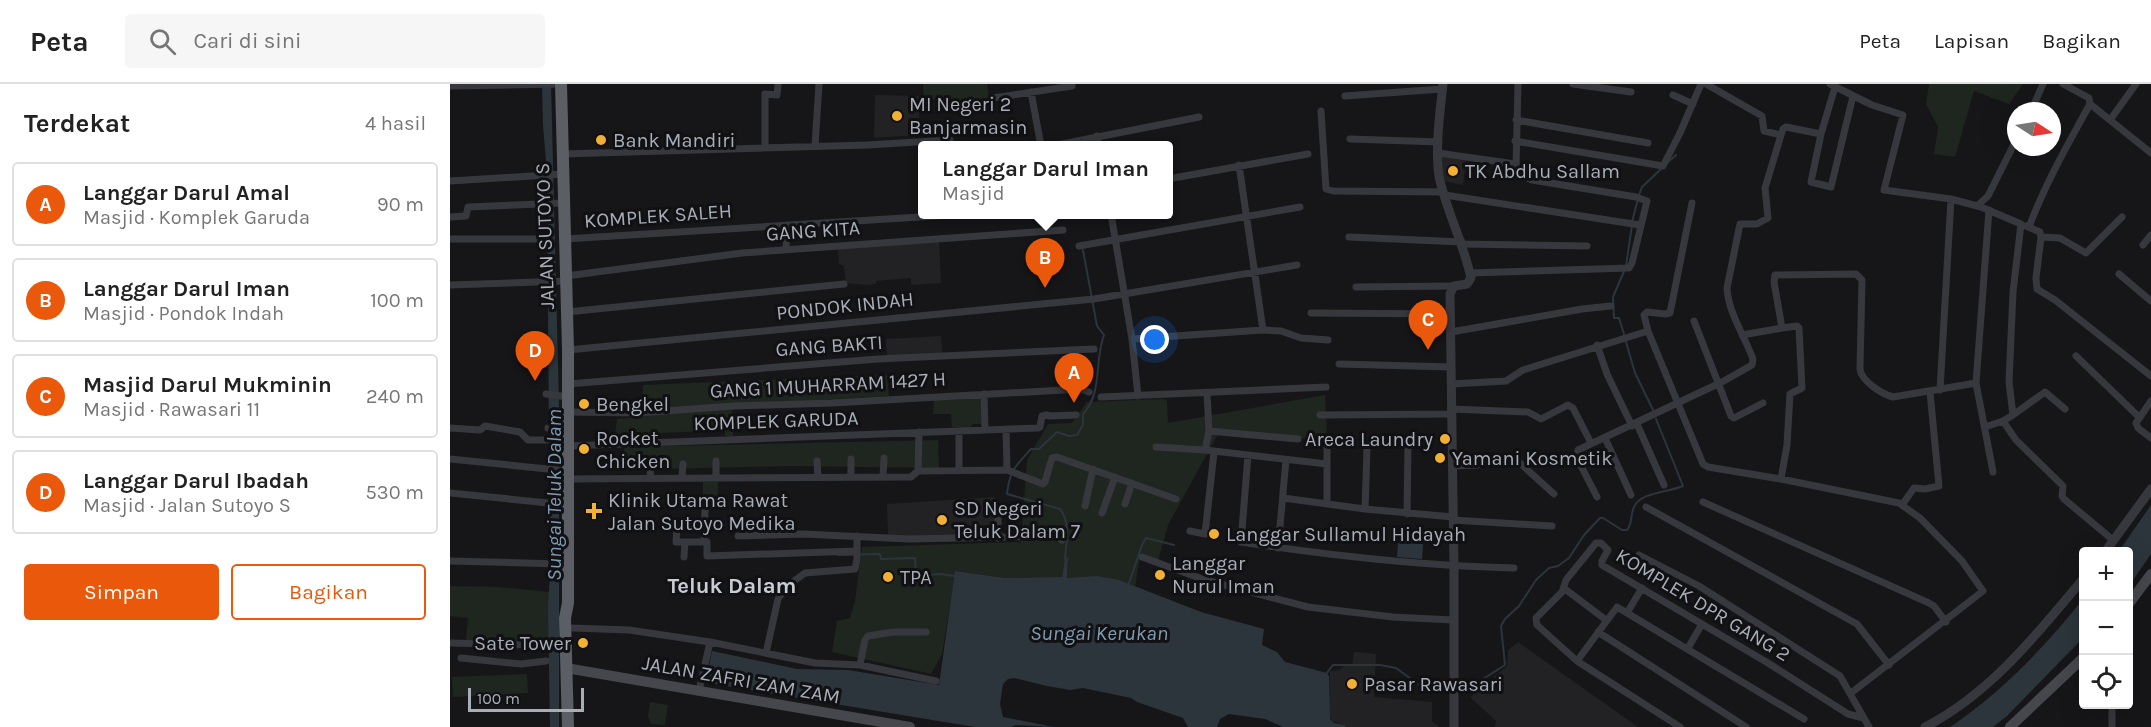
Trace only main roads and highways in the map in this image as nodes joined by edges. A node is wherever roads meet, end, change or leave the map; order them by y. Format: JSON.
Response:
{"nodes":[{"id":1,"x":557,"y":84,"type":"edge"},
{"id":2,"x":2151,"y":574,"type":"edge"},
{"id":3,"x":2132,"y":601,"type":"edge"},
{"id":4,"x":568,"y":603,"type":"junction"},
{"id":5,"x":2079,"y":662,"type":"edge"},
{"id":6,"x":569,"y":668,"type":"junction"},
{"id":7,"x":888,"y":725,"type":"edge"},
{"id":8,"x":568,"y":727,"type":"edge"},
{"id":9,"x":575,"y":727,"type":"edge"},
{"id":10,"x":909,"y":727,"type":"edge"},
{"id":11,"x":2010,"y":727,"type":"edge"}],
"edges":[{"from":1,"to":4,"type":"highway","name":"JALAN SUTOYO S"},
{"from":2,"to":3,"type":"main road"},
{"from":4,"to":6,"type":"highway","name":"JALAN SUTOYO S"},
{"from":4,"to":6,"type":"highway","name":"JALAN SUTOYO S"},
{"from":5,"to":11,"type":"main road"},
{"from":6,"to":7,"type":"main road","name":"JALAN ZAFRI ZAM ZAM"},
{"from":6,"to":8,"type":"highway","name":"JALAN SUTOYO S"},
{"from":6,"to":9,"type":"highway","name":"JALAN SUTOYO S"},
{"from":7,"to":10,"type":"main road","name":"JALAN ZAFRI ZAM ZAM"}]}
